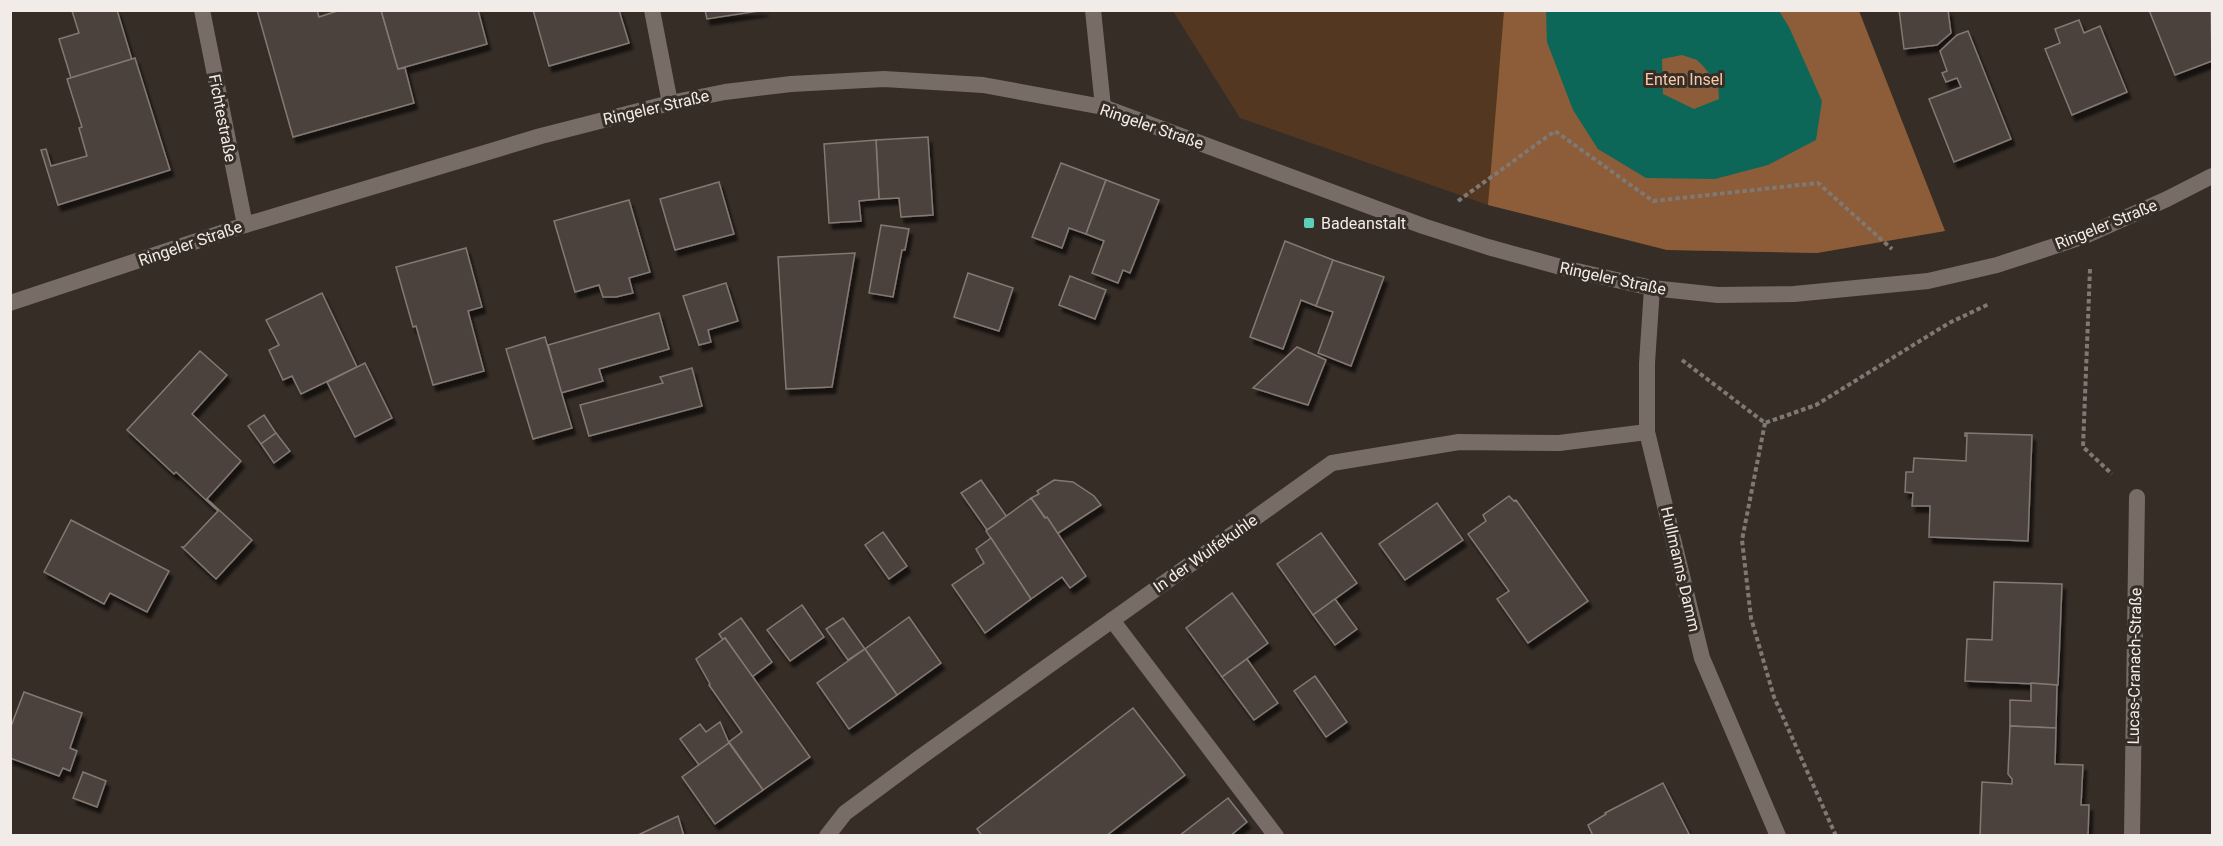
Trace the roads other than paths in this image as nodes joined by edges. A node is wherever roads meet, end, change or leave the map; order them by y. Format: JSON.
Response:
{"nodes":[{"id":1,"x":202,"y":10,"type":"edge"},
{"id":2,"x":652,"y":10,"type":"edge"},
{"id":3,"x":1093,"y":10,"type":"edge"},
{"id":4,"x":669,"y":103,"type":"junction"},
{"id":5,"x":1103,"y":107,"type":"junction"},
{"id":6,"x":2212,"y":176,"type":"edge"},
{"id":7,"x":244,"y":225,"type":"junction"},
{"id":8,"x":1652,"y":288,"type":"junction"},
{"id":9,"x":10,"y":303,"type":"edge"},
{"id":10,"x":1647,"y":432,"type":"junction"},
{"id":11,"x":2137,"y":498,"type":"road end"},
{"id":12,"x":1112,"y":620,"type":"junction"},
{"id":13,"x":827,"y":836,"type":"edge"},
{"id":14,"x":1276,"y":836,"type":"edge"},
{"id":15,"x":1778,"y":836,"type":"edge"},
{"id":16,"x":2132,"y":836,"type":"edge"}],
"edges":[{"from":1,"to":7,"type":"street","name":"Fichtestraße"},
{"from":2,"to":4,"type":"street"},
{"from":3,"to":5,"type":"street"},
{"from":4,"to":5,"type":"street","name":"Ringeler Straße"},
{"from":4,"to":7,"type":"street","name":"Ringeler Straße"},
{"from":5,"to":8,"type":"street","name":"Ringeler Straße"},
{"from":6,"to":8,"type":"street","name":"Ringeler Straße"},
{"from":7,"to":9,"type":"street","name":"Ringeler Straße"},
{"from":8,"to":10,"type":"street","name":"Hullmanns Damm"},
{"from":10,"to":12,"type":"street","name":"In der Wulfekuhle"},
{"from":10,"to":15,"type":"street","name":"Hullmanns Damm"},
{"from":11,"to":16,"type":"street","name":"Lucas-Cranach-Straße"},
{"from":12,"to":13,"type":"street","name":"In der Wulfekuhle"},
{"from":12,"to":14,"type":"street"}]}
